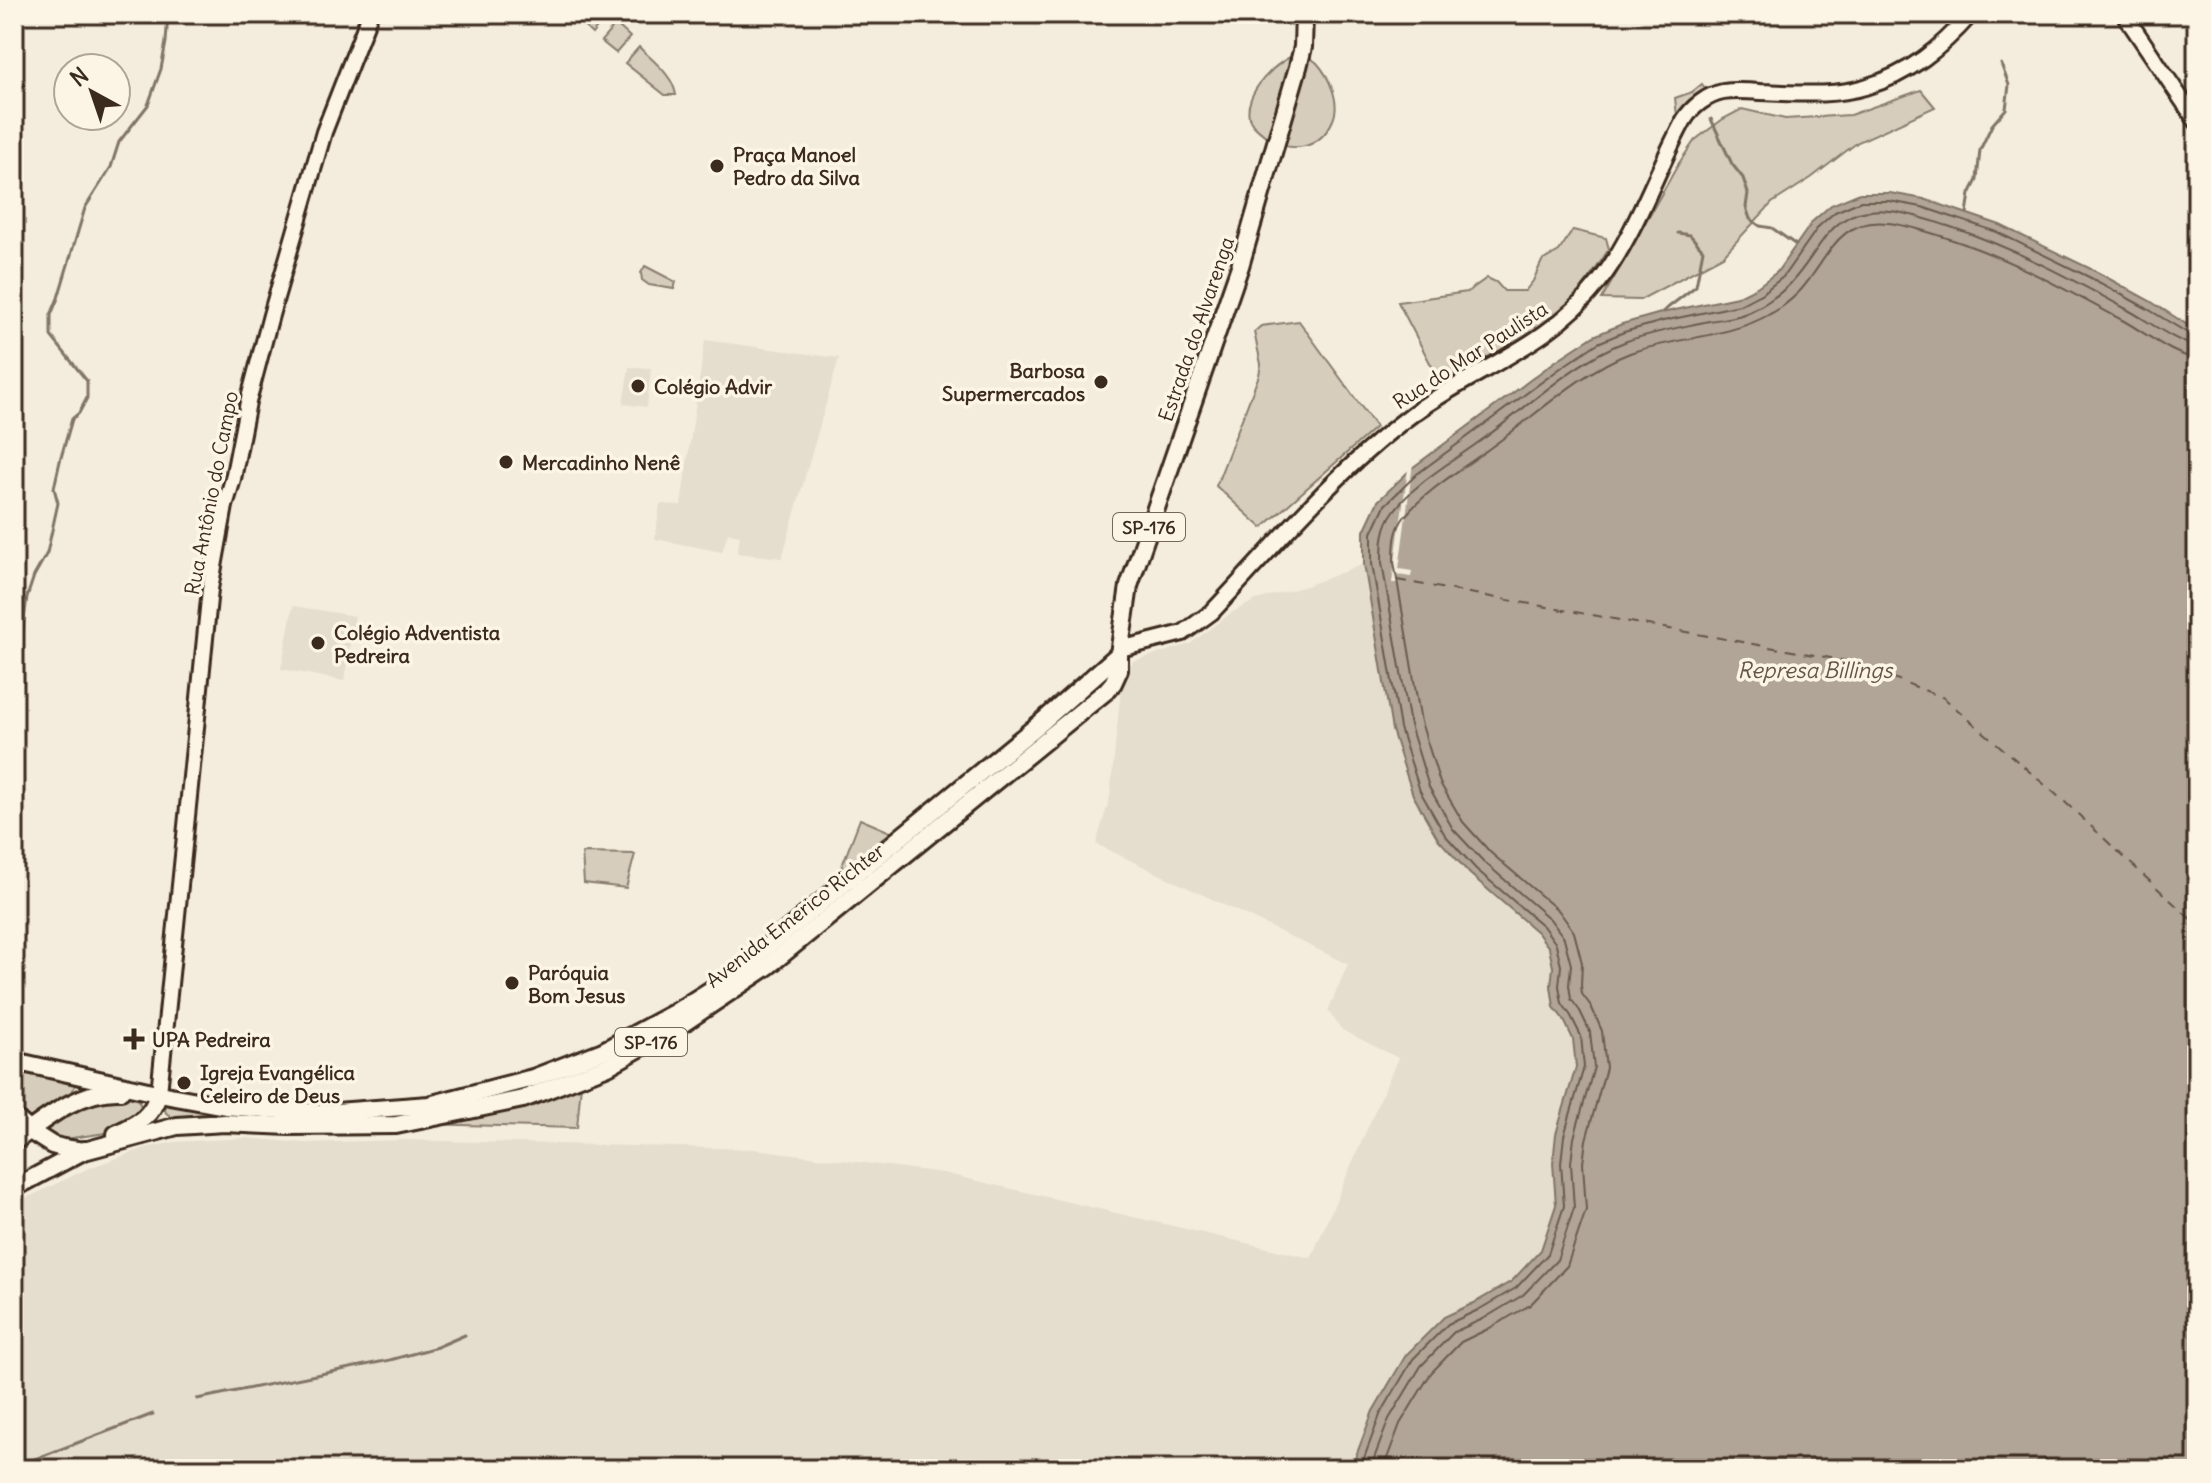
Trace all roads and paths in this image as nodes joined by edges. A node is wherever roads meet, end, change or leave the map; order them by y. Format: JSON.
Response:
{"nodes":[{"id":1,"x":370,"y":14,"type":"edge"},
{"id":2,"x":1304,"y":14,"type":"edge"},
{"id":3,"x":1971,"y":14,"type":"edge"},
{"id":4,"x":2124,"y":14,"type":"edge"},
{"id":5,"x":2197,"y":122,"type":"edge"},
{"id":6,"x":1115,"y":656,"type":"junction"},
{"id":7,"x":1113,"y":683,"type":"joint"},
{"id":8,"x":14,"y":1061,"type":"edge"},
{"id":9,"x":159,"y":1093,"type":"junction"},
{"id":10,"x":14,"y":1117,"type":"edge"},
{"id":11,"x":30,"y":1131,"type":"junction"},
{"id":12,"x":14,"y":1142,"type":"edge"},
{"id":13,"x":84,"y":1151,"type":"junction"},
{"id":14,"x":14,"y":1188,"type":"edge"}],
"edges":[{"from":1,"to":9,"type":"street","name":"Rua Antônio do Campo"},
{"from":2,"to":6,"type":"main road","name":"Estrada do Alvarenga","number":"SP-176"},
{"from":3,"to":6,"type":"street","name":"Rua do Mar Paulista"},
{"from":4,"to":5,"type":"street"},
{"from":6,"to":7,"type":"main road","name":"Estrada do Alvarenga","number":"SP-176"},
{"from":6,"to":9,"type":"main road","name":"Avenida Emerico Richter","number":"SP-176"},
{"from":7,"to":13,"type":"main road","name":"Avenida Emerico Richter","number":"SP-176"},
{"from":8,"to":9,"type":"main road"},
{"from":9,"to":11,"type":"main road"},
{"from":9,"to":13,"type":"main road"},
{"from":10,"to":11,"type":"main road"},
{"from":11,"to":12,"type":"main road"},
{"from":11,"to":13,"type":"main road"},
{"from":13,"to":14,"type":"main road"}]}
